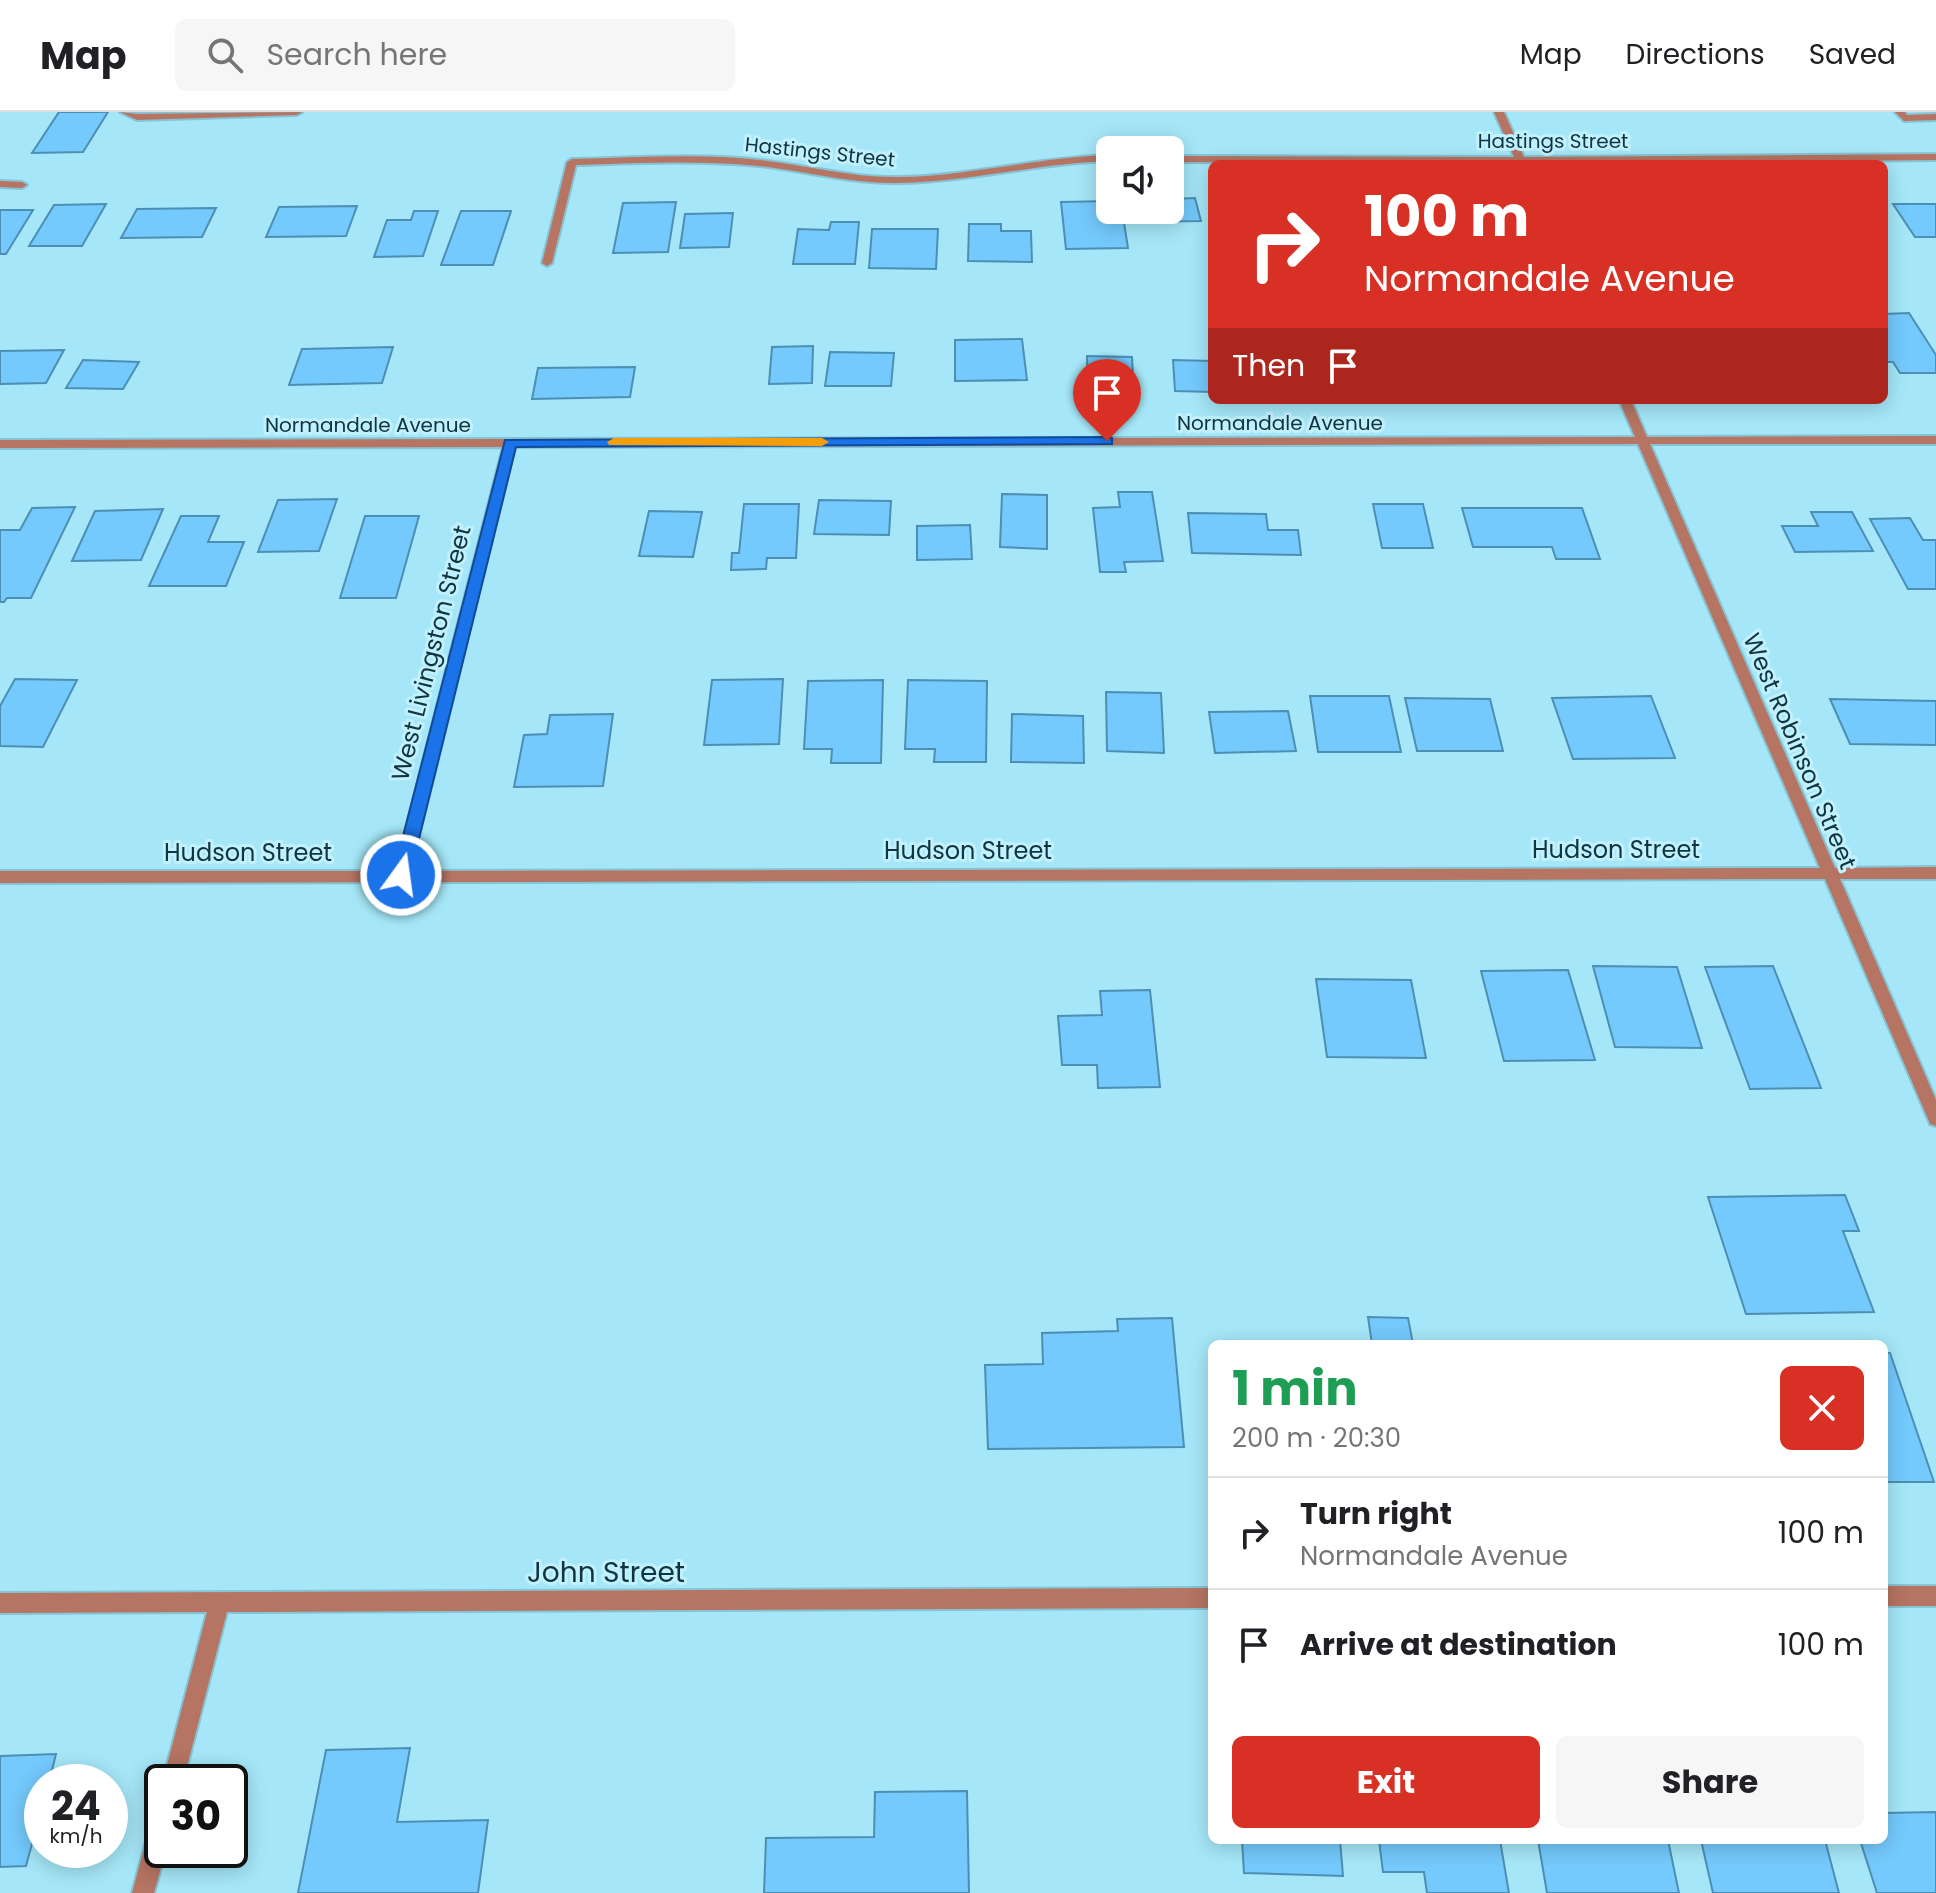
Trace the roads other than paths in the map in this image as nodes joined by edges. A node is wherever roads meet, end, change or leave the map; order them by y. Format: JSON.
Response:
{"nodes":[{"id":1,"x":125,"y":112,"type":"edge"},
{"id":2,"x":297,"y":112,"type":"edge"},
{"id":3,"x":1499,"y":112,"type":"edge"},
{"id":4,"x":1900,"y":112,"type":"edge"},
{"id":5,"x":1936,"y":117,"type":"edge"},
{"id":6,"x":1936,"y":157,"type":"edge"},
{"id":7,"x":1096,"y":159,"type":"edge"},
{"id":8,"x":1184,"y":159,"type":"edge"},
{"id":9,"x":1287,"y":160,"type":"edge"},
{"id":10,"x":1520,"y":160,"type":"edge"},
{"id":11,"x":1746,"y":160,"type":"edge"},
{"id":12,"x":0,"y":184,"type":"edge"},
{"id":13,"x":22,"y":185,"type":"dead end"},
{"id":14,"x":547,"y":263,"type":"dead end"},
{"id":15,"x":1627,"y":404,"type":"edge"},
{"id":16,"x":1643,"y":440,"type":"junction"},
{"id":17,"x":1936,"y":440,"type":"edge"},
{"id":18,"x":510,"y":443,"type":"junction"},
{"id":19,"x":0,"y":444,"type":"edge"},
{"id":20,"x":1829,"y":873,"type":"junction"},
{"id":21,"x":1936,"y":873,"type":"edge"},
{"id":22,"x":401,"y":875,"type":"junction"},
{"id":23,"x":0,"y":877,"type":"edge"},
{"id":24,"x":1936,"y":1119,"type":"edge"},
{"id":25,"x":1888,"y":1596,"type":"edge"},
{"id":26,"x":1936,"y":1596,"type":"edge"},
{"id":27,"x":1208,"y":1598,"type":"edge"},
{"id":28,"x":220,"y":1602,"type":"junction"},
{"id":29,"x":0,"y":1603,"type":"edge"},
{"id":30,"x":177,"y":1764,"type":"edge"},
{"id":31,"x":150,"y":1868,"type":"edge"},
{"id":32,"x":143,"y":1893,"type":"edge"}],
"edges":[{"from":1,"to":2,"type":"street"},
{"from":3,"to":10,"type":"street"},
{"from":4,"to":5,"type":"street"},
{"from":6,"to":11,"type":"street","name":"Hastings Street"},
{"from":7,"to":14,"type":"street","name":"Hastings Street"},
{"from":8,"to":9,"type":"street","name":"Hastings Street"},
{"from":12,"to":13,"type":"street"},
{"from":15,"to":16,"type":"street","name":"West Robinson Street"},
{"from":16,"to":17,"type":"street","name":"Normandale Avenue"},
{"from":16,"to":18,"type":"street","name":"Normandale Avenue"},
{"from":16,"to":20,"type":"street","name":"West Robinson Street"},
{"from":18,"to":19,"type":"street","name":"Normandale Avenue"},
{"from":18,"to":22,"type":"street","name":"West Livingston Street"},
{"from":20,"to":21,"type":"street","name":"Hudson Street"},
{"from":20,"to":22,"type":"street","name":"Hudson Street"},
{"from":20,"to":24,"type":"street","name":"West Robinson Street"},
{"from":22,"to":23,"type":"street","name":"Hudson Street"},
{"from":25,"to":26,"type":"street"},
{"from":27,"to":28,"type":"street","name":"John Street"},
{"from":28,"to":29,"type":"street","name":"John Street"},
{"from":28,"to":30,"type":"street"},
{"from":31,"to":32,"type":"street"}]}
